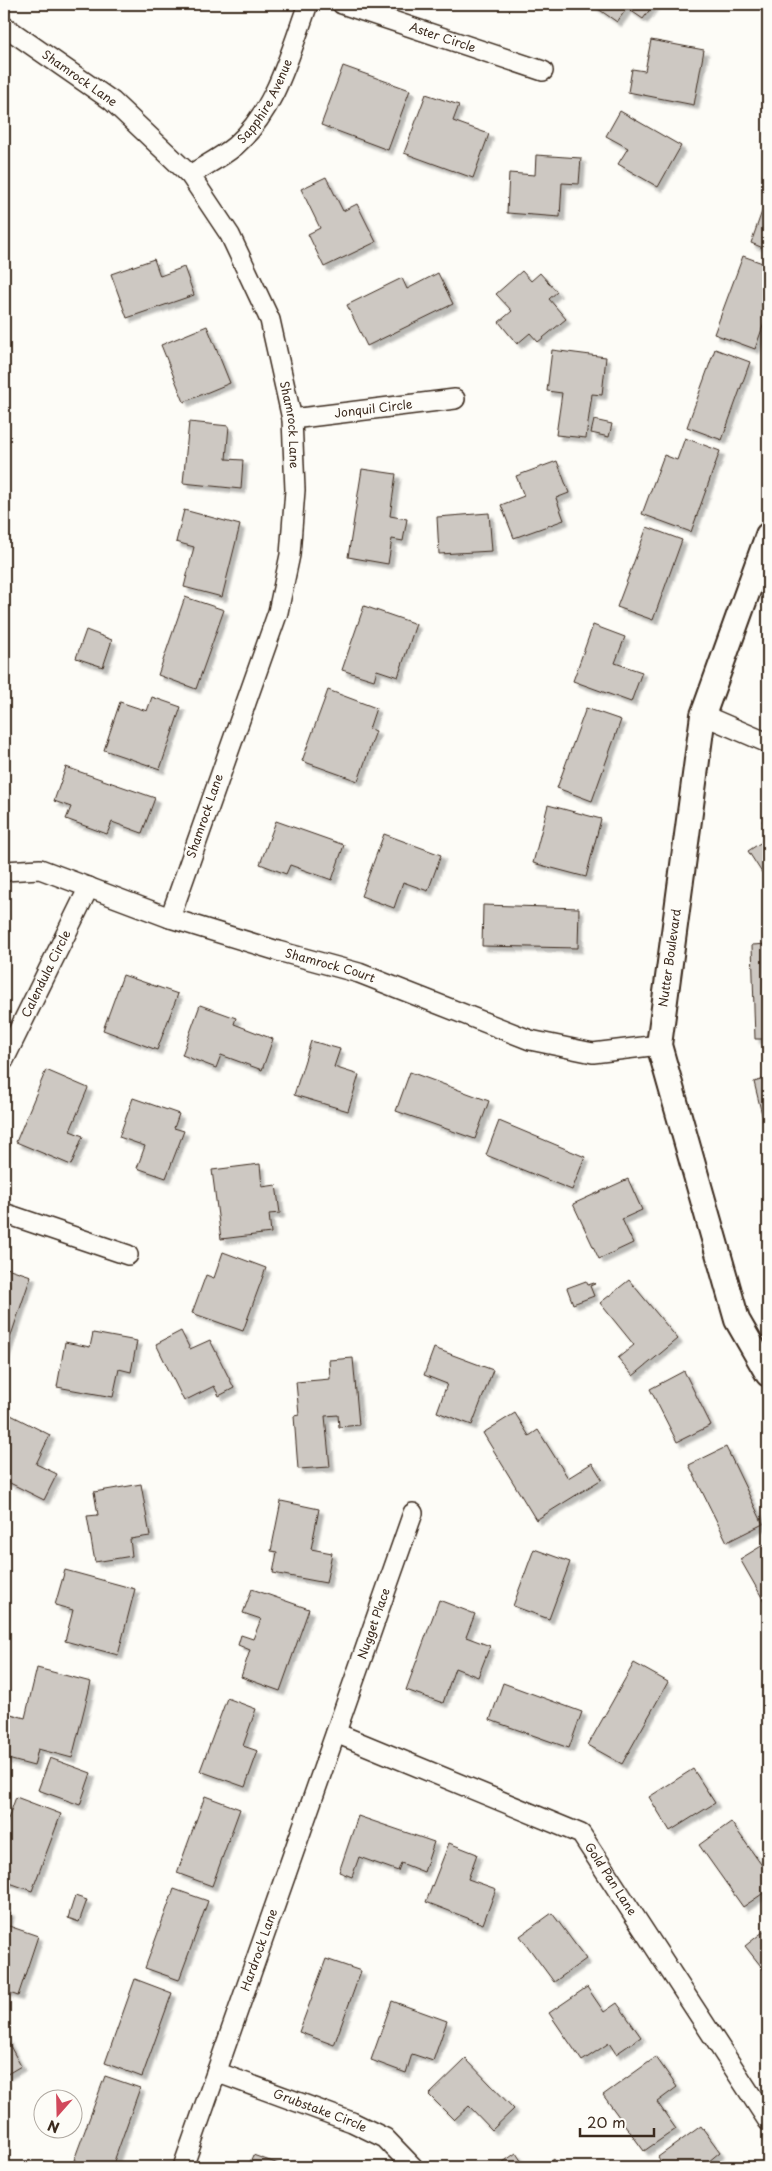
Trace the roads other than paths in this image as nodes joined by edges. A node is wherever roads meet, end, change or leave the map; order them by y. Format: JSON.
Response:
{"nodes":[{"id":1,"x":308,"y":4,"type":"edge"},
{"id":2,"x":342,"y":4,"type":"edge"},
{"id":3,"x":4,"y":26,"type":"edge"},
{"id":4,"x":543,"y":71,"type":"dead end"},
{"id":5,"x":190,"y":175,"type":"junction"},
{"id":6,"x":455,"y":398,"type":"dead end"},
{"id":7,"x":292,"y":419,"type":"junction"},
{"id":8,"x":768,"y":535,"type":"edge"},
{"id":9,"x":703,"y":715,"type":"junction"},
{"id":10,"x":768,"y":743,"type":"edge"},
{"id":11,"x":4,"y":871,"type":"edge"},
{"id":12,"x":89,"y":887,"type":"junction"},
{"id":13,"x":170,"y":918,"type":"junction"},
{"id":14,"x":659,"y":1045,"type":"junction"},
{"id":15,"x":4,"y":1060,"type":"edge"},
{"id":16,"x":4,"y":1213,"type":"edge"},
{"id":17,"x":128,"y":1255,"type":"dead end"},
{"id":18,"x":768,"y":1374,"type":"edge"},
{"id":19,"x":413,"y":1513,"type":"dead end"},
{"id":20,"x":336,"y":1733,"type":"junction"},
{"id":21,"x":216,"y":2072,"type":"junction"},
{"id":22,"x":768,"y":2122,"type":"edge"},
{"id":23,"x":183,"y":2167,"type":"edge"},
{"id":24,"x":413,"y":2167,"type":"edge"}],
"edges":[{"from":1,"to":5,"type":"street","name":"Sapphire Avenue"},
{"from":2,"to":4,"type":"street","name":"Aster Circle"},
{"from":3,"to":5,"type":"street","name":"Shamrock Lane"},
{"from":5,"to":7,"type":"street","name":"Shamrock Lane"},
{"from":6,"to":7,"type":"street","name":"Jonquil Circle"},
{"from":7,"to":13,"type":"street","name":"Shamrock Lane"},
{"from":8,"to":9,"type":"street","name":"Nutter Boulevard"},
{"from":9,"to":10,"type":"street"},
{"from":9,"to":14,"type":"street","name":"Nutter Boulevard"},
{"from":11,"to":12,"type":"street","name":"Shamrock Court"},
{"from":12,"to":13,"type":"street","name":"Shamrock Court"},
{"from":12,"to":15,"type":"street","name":"Calendula Circle"},
{"from":13,"to":14,"type":"street","name":"Shamrock Court"},
{"from":14,"to":18,"type":"street","name":"Nutter Boulevard"},
{"from":16,"to":17,"type":"street"},
{"from":19,"to":20,"type":"street","name":"Nugget Place"},
{"from":20,"to":21,"type":"street","name":"Hardrock Lane"},
{"from":20,"to":22,"type":"street","name":"Gold Pan Lane"},
{"from":21,"to":23,"type":"street","name":"Hardrock Lane"},
{"from":21,"to":24,"type":"street","name":"Grubstake Circle"}]}
